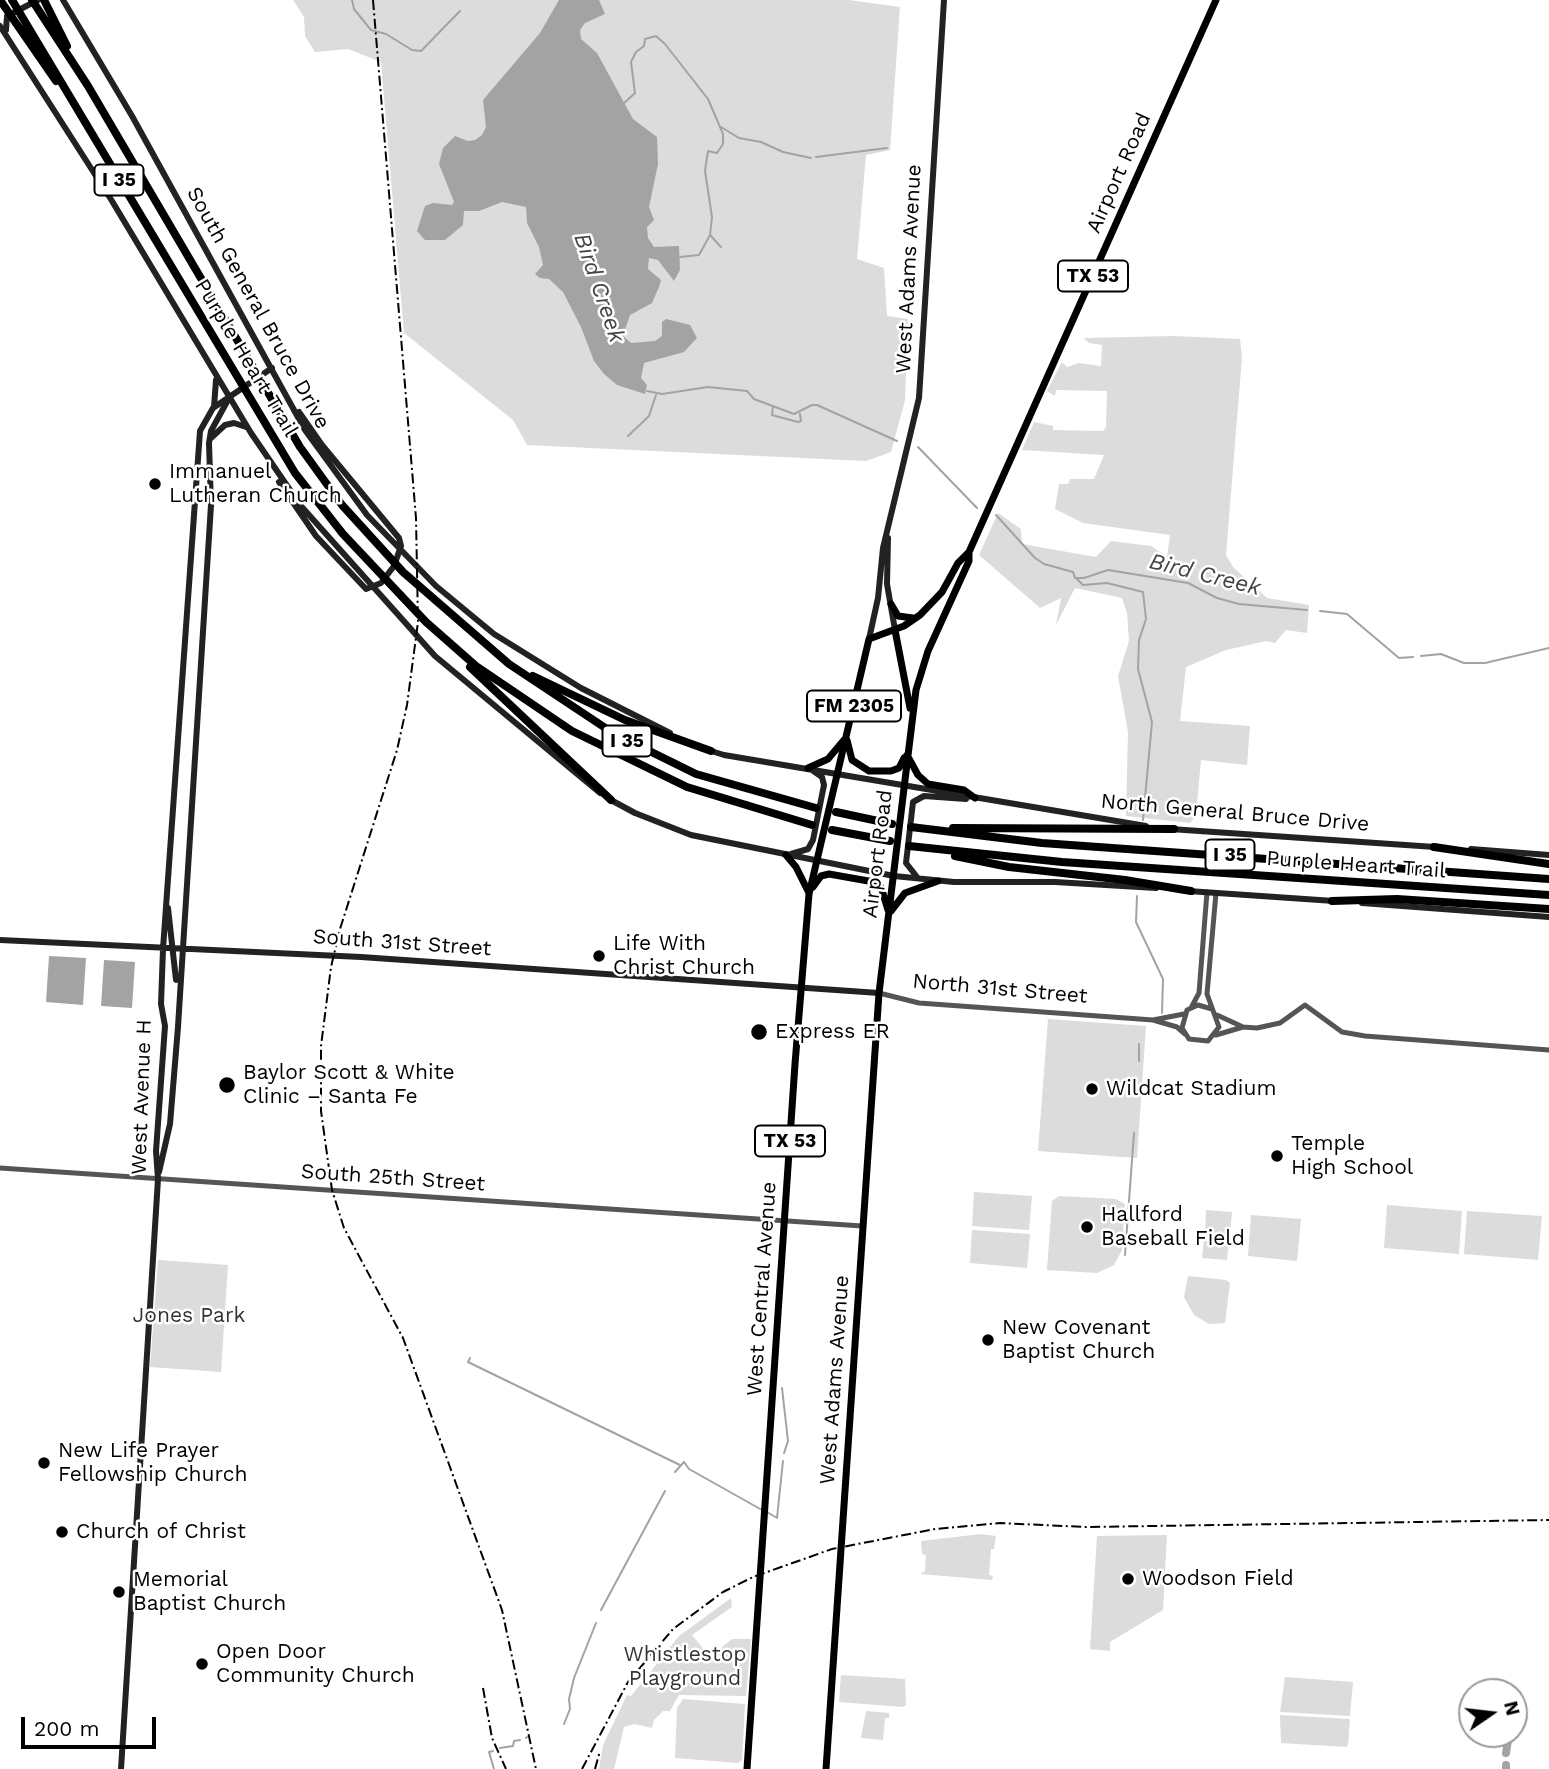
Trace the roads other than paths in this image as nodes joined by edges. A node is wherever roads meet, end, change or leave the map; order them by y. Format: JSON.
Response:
{"nodes":[{"id":1,"x":0,"y":0,"type":"edge"},
{"id":2,"x":12,"y":0,"type":"edge"},
{"id":3,"x":32,"y":0,"type":"edge"},
{"id":4,"x":38,"y":0,"type":"edge"},
{"id":5,"x":44,"y":0,"type":"edge"},
{"id":6,"x":62,"y":0,"type":"edge"},
{"id":7,"x":944,"y":0,"type":"edge"},
{"id":8,"x":1216,"y":0,"type":"edge"},
{"id":9,"x":0,"y":26,"type":"edge"},
{"id":10,"x":7,"y":36,"type":"junction"},
{"id":11,"x":88,"y":86,"type":"junction"},
{"id":12,"x":71,"y":98,"type":"junction"},
{"id":13,"x":209,"y":366,"type":"junction"},
{"id":14,"x":272,"y":368,"type":"junction"},
{"id":15,"x":282,"y":387,"type":"junction"},
{"id":16,"x":229,"y":398,"type":"junction"},
{"id":17,"x":213,"y":408,"type":"junction"},
{"id":18,"x":249,"y":429,"type":"junction"},
{"id":19,"x":209,"y":443,"type":"junction"},
{"id":20,"x":263,"y":451,"type":"junction"},
{"id":21,"x":888,"y":537,"type":"junction"},
{"id":22,"x":969,"y":552,"type":"junction"},
{"id":23,"x":891,"y":604,"type":"junction"},
{"id":24,"x":917,"y":617,"type":"junction"},
{"id":25,"x":431,"y":628,"type":"junction"},
{"id":26,"x":895,"y":630,"type":"junction"},
{"id":27,"x":869,"y":639,"type":"junction"},
{"id":28,"x":509,"y":664,"type":"junction"},
{"id":29,"x":911,"y":719,"type":"junction"},
{"id":30,"x":847,"y":736,"type":"junction"},
{"id":31,"x":711,"y":751,"type":"junction"},
{"id":32,"x":907,"y":754,"type":"junction"},
{"id":33,"x":808,"y":768,"type":"junction"},
{"id":34,"x":837,"y":772,"type":"junction"},
{"id":35,"x":904,"y":785,"type":"junction"},
{"id":36,"x":975,"y":798,"type":"junction"},
{"id":37,"x":611,"y":800,"type":"junction"},
{"id":38,"x":816,"y":808,"type":"dead end"},
{"id":39,"x":836,"y":812,"type":"dead end"},
{"id":40,"x":911,"y":822,"type":"junction"},
{"id":41,"x":891,"y":824,"type":"dead end"},
{"id":42,"x":812,"y":825,"type":"dead end"},
{"id":43,"x":928,"y":830,"type":"junction"},
{"id":44,"x":1174,"y":830,"type":"junction"},
{"id":45,"x":832,"y":831,"type":"dead end"},
{"id":46,"x":890,"y":841,"type":"dead end"},
{"id":47,"x":816,"y":842,"type":"junction"},
{"id":48,"x":1434,"y":847,"type":"junction"},
{"id":49,"x":786,"y":855,"type":"junction"},
{"id":50,"x":1549,"y":855,"type":"edge"},
{"id":51,"x":817,"y":861,"type":"junction"},
{"id":52,"x":1549,"y":864,"type":"edge"},
{"id":53,"x":894,"y":876,"type":"junction"},
{"id":54,"x":919,"y":878,"type":"junction"},
{"id":55,"x":1549,"y":879,"type":"edge"},
{"id":56,"x":938,"y":881,"type":"junction"},
{"id":57,"x":1191,"y":891,"type":"junction"},
{"id":58,"x":1207,"y":892,"type":"junction"},
{"id":59,"x":1216,"y":893,"type":"junction"},
{"id":60,"x":809,"y":894,"type":"junction"},
{"id":61,"x":1549,"y":895,"type":"edge"},
{"id":62,"x":1332,"y":901,"type":"junction"},
{"id":63,"x":166,"y":905,"type":"junction"},
{"id":64,"x":1549,"y":909,"type":"edge"},
{"id":65,"x":889,"y":914,"type":"junction"},
{"id":66,"x":1549,"y":917,"type":"edge"},
{"id":67,"x":0,"y":940,"type":"edge"},
{"id":68,"x":163,"y":949,"type":"junction"},
{"id":69,"x":173,"y":949,"type":"junction"},
{"id":70,"x":182,"y":949,"type":"junction"},
{"id":71,"x":801,"y":987,"type":"junction"},
{"id":72,"x":879,"y":993,"type":"junction"},
{"id":73,"x":179,"y":996,"type":"junction"},
{"id":74,"x":1212,"y":1009,"type":"junction"},
{"id":75,"x":1188,"y":1010,"type":"junction"},
{"id":76,"x":1217,"y":1015,"type":"junction"},
{"id":77,"x":1153,"y":1020,"type":"junction"},
{"id":78,"x":1243,"y":1027,"type":"junction"},
{"id":79,"x":1185,"y":1034,"type":"junction"},
{"id":80,"x":1216,"y":1035,"type":"junction"},
{"id":81,"x":1549,"y":1050,"type":"edge"},
{"id":82,"x":0,"y":1168,"type":"edge"},
{"id":83,"x":158,"y":1179,"type":"junction"},
{"id":84,"x":785,"y":1220,"type":"junction"},
{"id":85,"x":862,"y":1226,"type":"junction"},
{"id":86,"x":121,"y":1769,"type":"edge"},
{"id":87,"x":747,"y":1769,"type":"edge"},
{"id":88,"x":826,"y":1769,"type":"edge"}],
"edges":[{"from":1,"to":12,"type":"highway"},
{"from":2,"to":12,"type":"highway","name":"Purple Heart Trail","number":"I 35"},
{"from":3,"to":11,"type":"highway","name":"Purple Heart Trail","number":"I 35"},
{"from":4,"to":10,"type":"main road"},
{"from":5,"to":11,"type":"highway"},
{"from":6,"to":14,"type":"main road","name":"South General Bruce Drive"},
{"from":7,"to":21,"type":"main road","name":"West Adams Avenue","number":"FM 2305"},
{"from":8,"to":22,"type":"main road","name":"Airport Road","number":"TX 53"},
{"from":9,"to":10,"type":"main road"},
{"from":10,"to":13,"type":"main road"},
{"from":11,"to":28,"type":"highway","name":"Purple Heart Trail","number":"I 35"},
{"from":12,"to":25,"type":"highway","name":"Purple Heart Trail","number":"I 35"},
{"from":13,"to":16,"type":"main road"},
{"from":13,"to":17,"type":"main road"},
{"from":14,"to":15,"type":"main road","name":"South General Bruce Drive"},
{"from":14,"to":16,"type":"main road","name":"West Avenue H"},
{"from":15,"to":20,"type":"main road"},
{"from":15,"to":31,"type":"main road","name":"South General Bruce Drive"},
{"from":16,"to":17,"type":"main road","name":"West Avenue H"},
{"from":16,"to":18,"type":"main road"},
{"from":16,"to":19,"type":"main road","name":"West Avenue H"},
{"from":17,"to":63,"type":"main road","name":"West Avenue H"},
{"from":18,"to":19,"type":"main road"},
{"from":18,"to":20,"type":"main road"},
{"from":19,"to":70,"type":"main road","name":"West Avenue H"},
{"from":20,"to":37,"type":"main road"},
{"from":21,"to":23,"type":"main road","name":"West Adams Avenue","number":"FM 2305"},
{"from":21,"to":27,"type":"main road","name":"West Adams Avenue","number":"FM 2305"},
{"from":22,"to":24,"type":"main road","name":"Airport Road","number":"TX 53"},
{"from":22,"to":29,"type":"main road","name":"Airport Road","number":"TX 53"},
{"from":23,"to":24,"type":"main road"},
{"from":23,"to":26,"type":"main road","name":"West Adams Avenue","number":"FM 2305"},
{"from":24,"to":26,"type":"main road","name":"Airport Road","number":"TX 53"},
{"from":25,"to":37,"type":"highway"},
{"from":25,"to":42,"type":"highway","name":"Purple Heart Trail","number":"I 35"},
{"from":26,"to":27,"type":"main road","name":"Airport Road","number":"TX 53"},
{"from":26,"to":29,"type":"main road","name":"Airport Road","number":"TX 53"},
{"from":27,"to":30,"type":"main road","name":"West Adams Avenue","number":"FM 2305"},
{"from":28,"to":31,"type":"highway"},
{"from":28,"to":38,"type":"highway","name":"Purple Heart Trail","number":"I 35"},
{"from":29,"to":32,"type":"main road","name":"Airport Road","number":"TX 53"},
{"from":30,"to":32,"type":"main road"},
{"from":30,"to":33,"type":"main road"},
{"from":30,"to":34,"type":"main road","name":"West Adams Avenue","number":"FM 2305"},
{"from":31,"to":33,"type":"main road","name":"South General Bruce Drive"},
{"from":32,"to":35,"type":"main road","name":"Airport Road","number":"TX 53"},
{"from":32,"to":36,"type":"main road"},
{"from":33,"to":34,"type":"main road","name":"South General Bruce Drive"},
{"from":33,"to":47,"type":"main road"},
{"from":34,"to":35,"type":"main road","name":"North General Bruce Drive"},
{"from":34,"to":47,"type":"main road","name":"West Central Avenue","number":"TX 53"},
{"from":35,"to":36,"type":"main road","name":"North General Bruce Drive"},
{"from":35,"to":53,"type":"main road","name":"Airport Road","number":"TX 53"},
{"from":36,"to":40,"type":"main road"},
{"from":36,"to":44,"type":"main road","name":"North General Bruce Drive"},
{"from":37,"to":49,"type":"main road"},
{"from":39,"to":41,"type":"highway"},
{"from":40,"to":43,"type":"highway","name":"Purple Heart Trail","number":"I 35"},
{"from":40,"to":54,"type":"main road"},
{"from":43,"to":44,"type":"highway"},
{"from":43,"to":55,"type":"highway","name":"Purple Heart Trail","number":"I 35"},
{"from":44,"to":48,"type":"main road","name":"North General Bruce Drive"},
{"from":45,"to":46,"type":"highway"},
{"from":47,"to":49,"type":"main road"},
{"from":47,"to":51,"type":"main road","name":"West Central Avenue","number":"TX 53"},
{"from":48,"to":50,"type":"main road","name":"North General Bruce Drive"},
{"from":48,"to":52,"type":"highway"},
{"from":49,"to":51,"type":"main road"},
{"from":49,"to":60,"type":"main road"},
{"from":51,"to":53,"type":"main road"},
{"from":51,"to":60,"type":"main road","name":"West Central Avenue","number":"TX 53"},
{"from":53,"to":54,"type":"main road"},
{"from":53,"to":65,"type":"main road","name":"Airport Road","number":"TX 53"},
{"from":54,"to":56,"type":"main road"},
{"from":56,"to":57,"type":"main road"},
{"from":56,"to":65,"type":"main road"},
{"from":57,"to":58,"type":"main road"},
{"from":57,"to":61,"type":"highway","name":"Purple Heart Trail","number":"I 35"},
{"from":58,"to":59,"type":"main road"},
{"from":58,"to":75,"type":"street"},
{"from":59,"to":62,"type":"main road"},
{"from":59,"to":74,"type":"street"},
{"from":60,"to":65,"type":"main road"},
{"from":60,"to":71,"type":"main road","name":"West Central Avenue","number":"TX 53"},
{"from":62,"to":64,"type":"highway"},
{"from":62,"to":66,"type":"main road"},
{"from":63,"to":68,"type":"main road","name":"West Avenue H"},
{"from":63,"to":69,"type":"main road"},
{"from":65,"to":72,"type":"main road","name":"Airport Road","number":"TX 53"},
{"from":67,"to":68,"type":"main road","name":"South 31st Street"},
{"from":68,"to":69,"type":"main road","name":"South 31st Street"},
{"from":68,"to":83,"type":"main road","name":"West Avenue H"},
{"from":69,"to":70,"type":"main road","name":"South 31st Street"},
{"from":69,"to":73,"type":"main road"},
{"from":70,"to":71,"type":"main road","name":"South 31st Street"},
{"from":70,"to":73,"type":"main road","name":"West Avenue H"},
{"from":71,"to":72,"type":"main road","name":"North 31st Street"},
{"from":71,"to":84,"type":"main road","name":"West Central Avenue","number":"TX 53"},
{"from":72,"to":77,"type":"street","name":"North 31st Street"},
{"from":72,"to":85,"type":"main road","name":"West Adams Avenue","number":"TX 53"},
{"from":73,"to":83,"type":"main road","name":"West Avenue H"},
{"from":74,"to":75,"type":"street"},
{"from":74,"to":76,"type":"street"},
{"from":75,"to":77,"type":"street","name":"North 31st Street"},
{"from":75,"to":79,"type":"street"},
{"from":76,"to":78,"type":"street"},
{"from":76,"to":80,"type":"street"},
{"from":77,"to":79,"type":"street","name":"North 31st Street"},
{"from":78,"to":80,"type":"street"},
{"from":78,"to":81,"type":"street"},
{"from":79,"to":80,"type":"street"},
{"from":82,"to":83,"type":"street","name":"South 25th Street"},
{"from":83,"to":84,"type":"street","name":"South 25th Street"},
{"from":83,"to":86,"type":"main road","name":"West Avenue H"},
{"from":84,"to":85,"type":"street","name":"South 25th Street"},
{"from":84,"to":87,"type":"main road","name":"West Central Avenue","number":"TX 53"},
{"from":85,"to":88,"type":"main road","name":"West Adams Avenue","number":"TX 53"}]}
